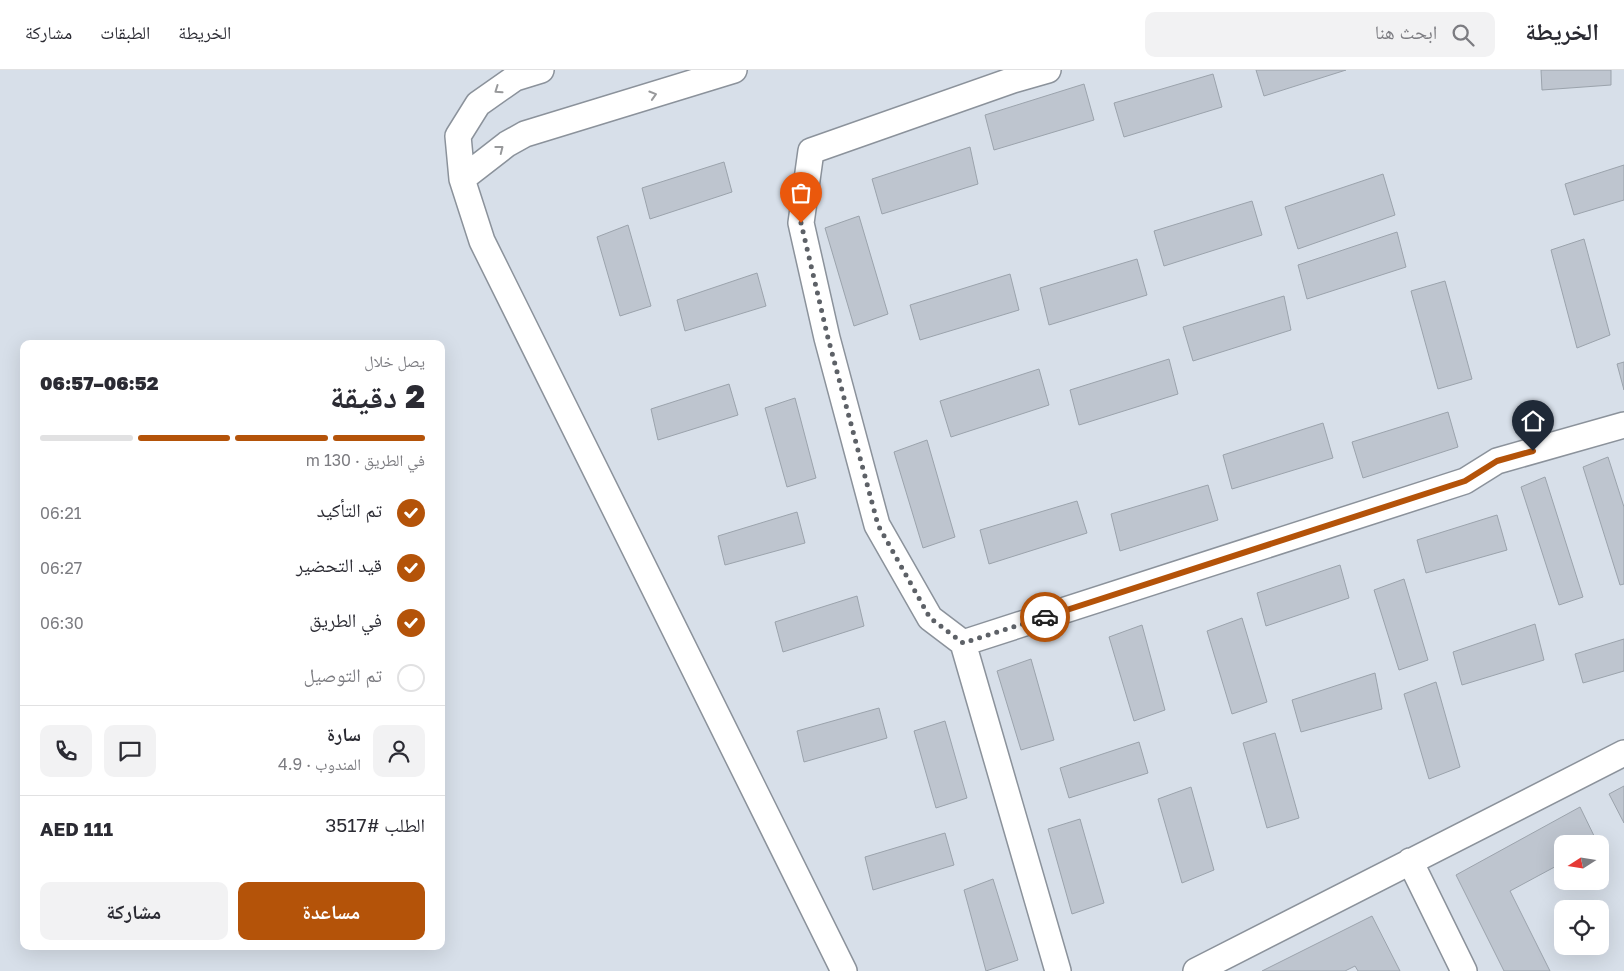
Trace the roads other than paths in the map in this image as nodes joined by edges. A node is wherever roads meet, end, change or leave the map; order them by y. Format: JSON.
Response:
{"nodes":[{"id":1,"x":541,"y":70,"type":"edge"},
{"id":2,"x":734,"y":70,"type":"edge"},
{"id":3,"x":1048,"y":70,"type":"edge"},
{"id":4,"x":462,"y":179,"type":"junction"},
{"id":5,"x":1624,"y":425,"type":"edge"},
{"id":6,"x":963,"y":643,"type":"junction"},
{"id":7,"x":1624,"y":753,"type":"edge"},
{"id":8,"x":1410,"y":861,"type":"junction"},
{"id":9,"x":844,"y":971,"type":"edge"},
{"id":10,"x":1058,"y":971,"type":"edge"},
{"id":11,"x":1196,"y":971,"type":"edge"},
{"id":12,"x":1464,"y":971,"type":"edge"}],
"edges":[{"from":1,"to":4,"type":"street","one_way":true},
{"from":4,"to":2,"type":"street","one_way":true},
{"from":3,"to":6,"type":"street"},
{"from":4,"to":9,"type":"street"},
{"from":5,"to":6,"type":"street"},
{"from":6,"to":10,"type":"street"},
{"from":7,"to":8,"type":"street"},
{"from":8,"to":11,"type":"street"},
{"from":8,"to":12,"type":"street"}]}
